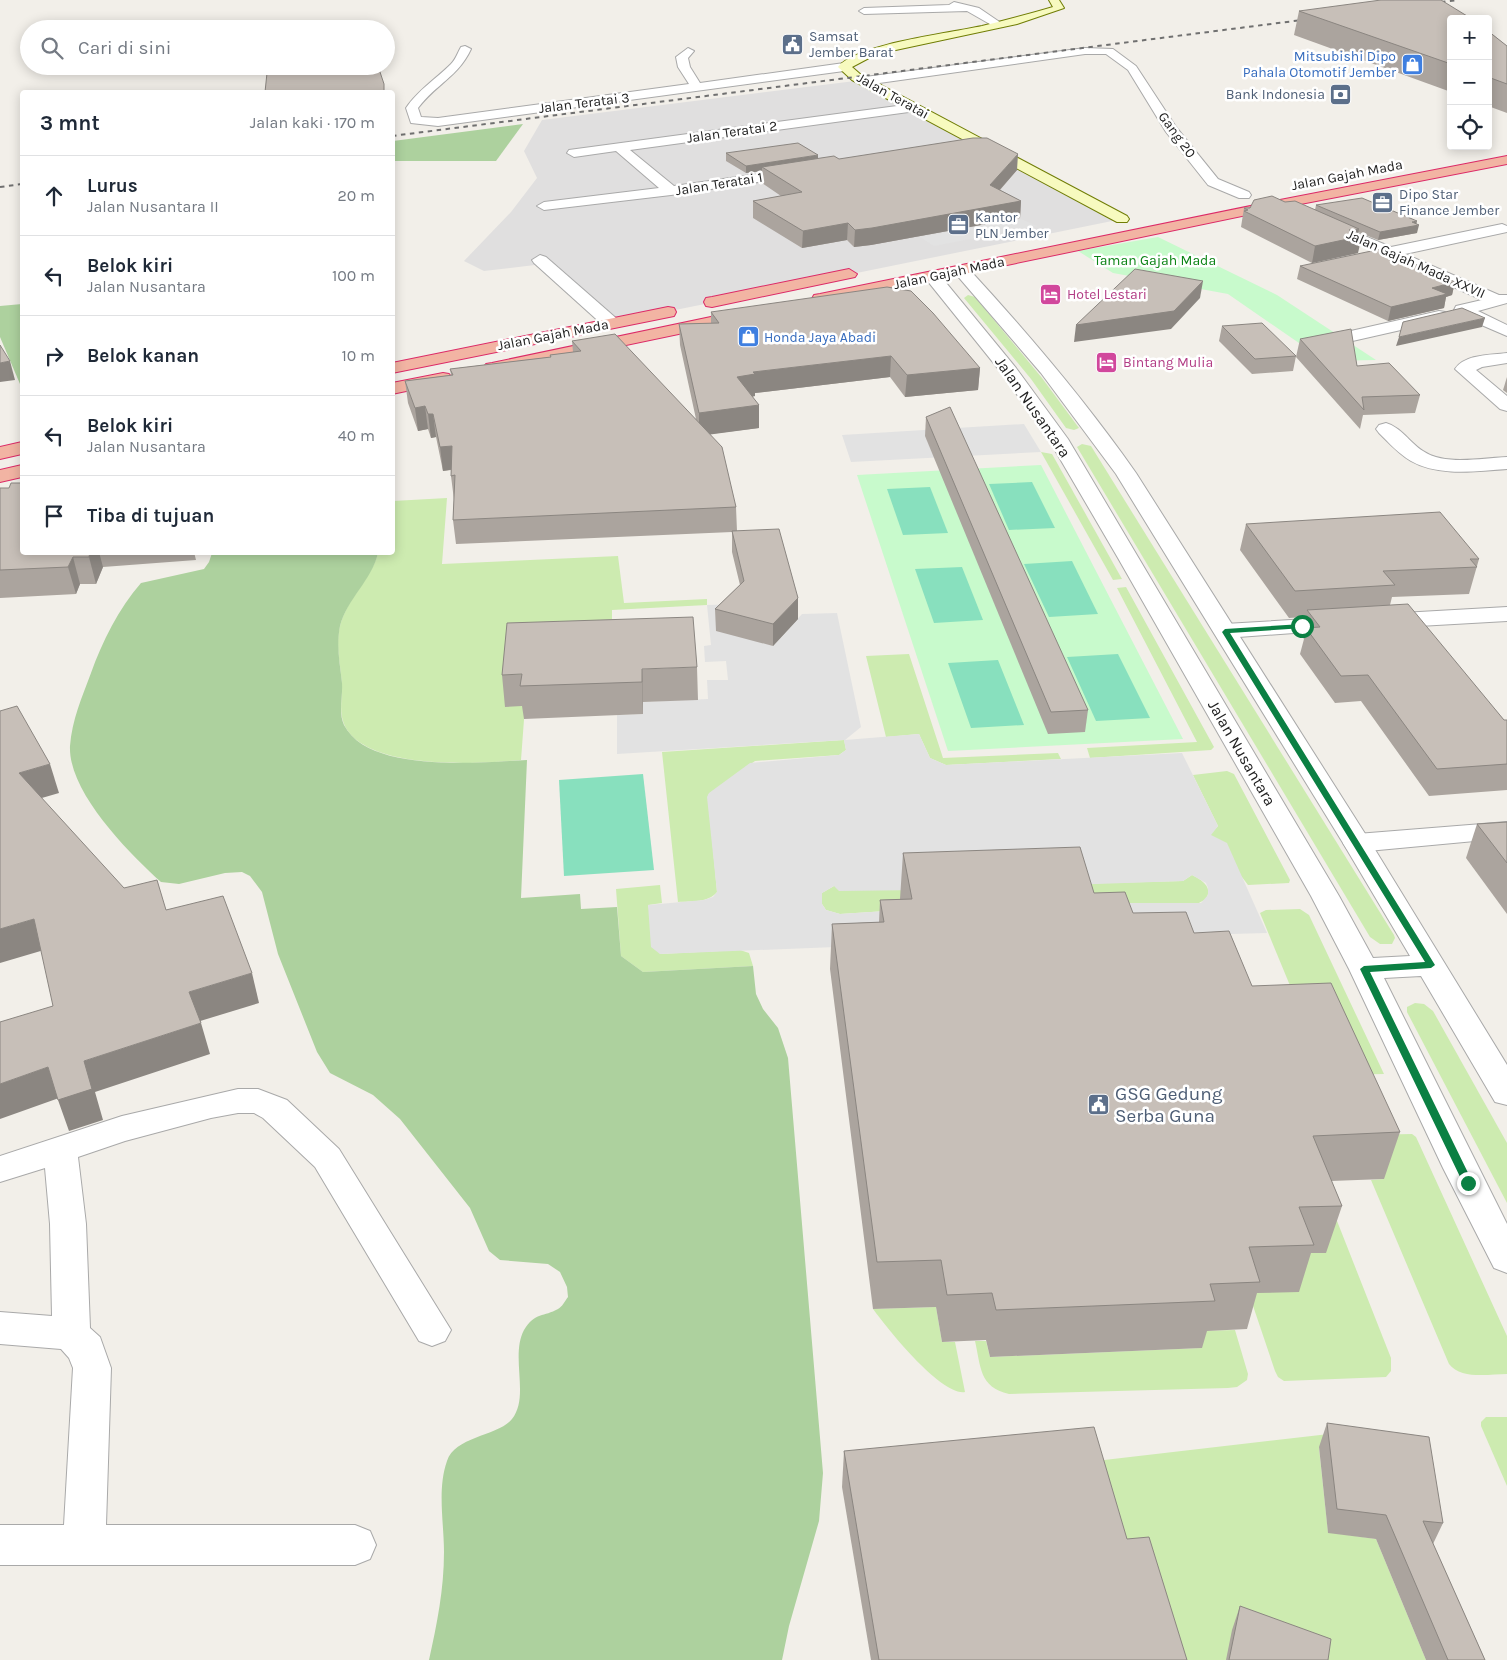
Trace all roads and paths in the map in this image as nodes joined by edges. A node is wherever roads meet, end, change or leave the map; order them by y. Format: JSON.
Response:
{"nodes":[{"id":1,"x":928,"y":0,"type":"edge"},
{"id":2,"x":1054,"y":0,"type":"edge"},
{"id":3,"x":970,"y":8,"type":"junction"},
{"id":4,"x":864,"y":11,"type":"dead end"},
{"id":5,"x":999,"y":25,"type":"junction"},
{"id":6,"x":465,"y":48,"type":"dead end"},
{"id":7,"x":688,"y":51,"type":"dead end"},
{"id":8,"x":844,"y":66,"type":"junction"},
{"id":9,"x":865,"y":81,"type":"junction"},
{"id":10,"x":697,"y":87,"type":"junction"},
{"id":11,"x":912,"y":108,"type":"junction"},
{"id":12,"x":982,"y":144,"type":"junction"},
{"id":13,"x":620,"y":147,"type":"junction"},
{"id":14,"x":963,"y":147,"type":"edge"},
{"id":15,"x":574,"y":153,"type":"dead end"},
{"id":16,"x":1507,"y":160,"type":"edge"},
{"id":17,"x":817,"y":169,"type":"edge"},
{"id":18,"x":671,"y":191,"type":"junction"},
{"id":19,"x":1264,"y":191,"type":"dead end"},
{"id":20,"x":1244,"y":195,"type":"junction"},
{"id":21,"x":1216,"y":201,"type":"dead end"},
{"id":22,"x":1280,"y":204,"type":"junction"},
{"id":23,"x":544,"y":206,"type":"dead end"},
{"id":24,"x":1141,"y":216,"type":"dead end"},
{"id":25,"x":1122,"y":219,"type":"junction"},
{"id":26,"x":1094,"y":225,"type":"dead end"},
{"id":27,"x":1502,"y":229,"type":"dead end"},
{"id":28,"x":1391,"y":252,"type":"junction"},
{"id":29,"x":1363,"y":258,"type":"edge"},
{"id":30,"x":540,"y":260,"type":"dead end"},
{"id":31,"x":961,"y":270,"type":"junction"},
{"id":32,"x":860,"y":272,"type":"dead end"},
{"id":33,"x":932,"y":276,"type":"junction"},
{"id":34,"x":1501,"y":299,"type":"edge"},
{"id":35,"x":808,"y":302,"type":"edge"},
{"id":36,"x":698,"y":305,"type":"dead end"},
{"id":37,"x":680,"y":309,"type":"dead end"},
{"id":38,"x":1462,"y":310,"type":"junction"},
{"id":39,"x":760,"y":312,"type":"edge"},
{"id":40,"x":611,"y":323,"type":"junction"},
{"id":41,"x":1507,"y":331,"type":"edge"},
{"id":42,"x":1348,"y":337,"type":"edge"},
{"id":43,"x":1507,"y":358,"type":"edge"},
{"id":44,"x":395,"y":367,"type":"edge"},
{"id":45,"x":478,"y":370,"type":"edge"},
{"id":46,"x":459,"y":375,"type":"edge"},
{"id":47,"x":395,"y":388,"type":"edge"},
{"id":48,"x":1507,"y":405,"type":"edge"},
{"id":49,"x":1386,"y":429,"type":"dead end"},
{"id":50,"x":20,"y":449,"type":"edge"},
{"id":51,"x":0,"y":454,"type":"edge"},
{"id":52,"x":1507,"y":463,"type":"edge"},
{"id":53,"x":20,"y":471,"type":"edge"},
{"id":54,"x":0,"y":476,"type":"edge"},
{"id":55,"x":1507,"y":614,"type":"edge"},
{"id":56,"x":1225,"y":632,"type":"junction"},
{"id":57,"x":1507,"y":830,"type":"edge"},
{"id":58,"x":1357,"y":843,"type":"junction"},
{"id":59,"x":1431,"y":965,"type":"junction"},
{"id":60,"x":1364,"y":969,"type":"junction"},
{"id":61,"x":1507,"y":1092,"type":"edge"},
{"id":62,"x":60,"y":1149,"type":"junction"},
{"id":63,"x":0,"y":1169,"type":"edge"},
{"id":64,"x":1507,"y":1258,"type":"edge"},
{"id":65,"x":0,"y":1328,"type":"edge"},
{"id":66,"x":432,"y":1330,"type":"dead end"},
{"id":67,"x":71,"y":1334,"type":"junction"},
{"id":68,"x":0,"y":1545,"type":"edge"},
{"id":69,"x":84,"y":1545,"type":"junction"},
{"id":70,"x":355,"y":1545,"type":"dead end"}],
"edges":[{"from":1,"to":3,"type":"street"},
{"from":2,"to":5,"type":"main road","name":"Jalan Teratai"},
{"from":3,"to":4,"type":"street"},
{"from":3,"to":5,"type":"street"},
{"from":5,"to":8,"type":"main road","name":"Jalan Teratai"},
{"from":6,"to":10,"type":"street","name":"Jalan Teratai 3"},
{"from":7,"to":10,"type":"street"},
{"from":8,"to":9,"type":"main road","name":"Jalan Teratai"},
{"from":8,"to":10,"type":"street","name":"Jalan Teratai 3"},
{"from":9,"to":11,"type":"main road","name":"Jalan Teratai"},
{"from":9,"to":20,"type":"street","name":"Gang 20"},
{"from":11,"to":12,"type":"main road","name":"Jalan Teratai"},
{"from":11,"to":13,"type":"street","name":"Jalan Teratai 2"},
{"from":12,"to":14,"type":"street"},
{"from":12,"to":25,"type":"main road","name":"Jalan Teratai"},
{"from":13,"to":15,"type":"street","name":"Jalan Teratai 2"},
{"from":13,"to":18,"type":"street"},
{"from":16,"to":22,"type":"highway","name":"Jalan Gajah Mada"},
{"from":17,"to":18,"type":"street","name":"Jalan Teratai 1"},
{"from":18,"to":23,"type":"street","name":"Jalan Teratai 1"},
{"from":19,"to":20,"type":"highway"},
{"from":20,"to":21,"type":"highway"},
{"from":22,"to":28,"type":"street","name":"Jalan Gajah Mada XXVII"},
{"from":22,"to":31,"type":"highway","name":"Jalan Gajah Mada"},
{"from":24,"to":25,"type":"highway"},
{"from":25,"to":26,"type":"highway"},
{"from":27,"to":28,"type":"street"},
{"from":28,"to":29,"type":"street"},
{"from":28,"to":34,"type":"street","name":"Jalan Gajah Mada XXVII"},
{"from":30,"to":40,"type":"street"},
{"from":31,"to":33,"type":"highway","name":"Jalan Gajah Mada"},
{"from":31,"to":56,"type":"street","name":"Jalan Nusantara"},
{"from":32,"to":36,"type":"highway"},
{"from":33,"to":35,"type":"highway","name":"Jalan Gajah Mada"},
{"from":33,"to":60,"type":"street","name":"Jalan Nusantara"},
{"from":34,"to":38,"type":"street"},
{"from":37,"to":40,"type":"highway","name":"Jalan Gajah Mada"},
{"from":38,"to":41,"type":"street"},
{"from":38,"to":42,"type":"street"},
{"from":39,"to":45,"type":"highway","name":"Jalan Gajah Mada"},
{"from":40,"to":44,"type":"highway","name":"Jalan Gajah Mada"},
{"from":43,"to":48,"type":"street"},
{"from":46,"to":47,"type":"highway"},
{"from":49,"to":52,"type":"street"},
{"from":50,"to":51,"type":"highway"},
{"from":53,"to":54,"type":"highway"},
{"from":55,"to":56,"type":"street"},
{"from":56,"to":58,"type":"street","name":"Jalan Nusantara"},
{"from":57,"to":58,"type":"street"},
{"from":58,"to":59,"type":"street","name":"Jalan Nusantara"},
{"from":59,"to":60,"type":"street"},
{"from":59,"to":61,"type":"street","name":"Jalan Nusantara"},
{"from":60,"to":64,"type":"street","name":"Jalan Nusantara"},
{"from":62,"to":63,"type":"street"},
{"from":62,"to":66,"type":"street"},
{"from":62,"to":67,"type":"street"},
{"from":65,"to":67,"type":"street"},
{"from":67,"to":69,"type":"street"},
{"from":68,"to":69,"type":"street"},
{"from":69,"to":70,"type":"street"}]}
